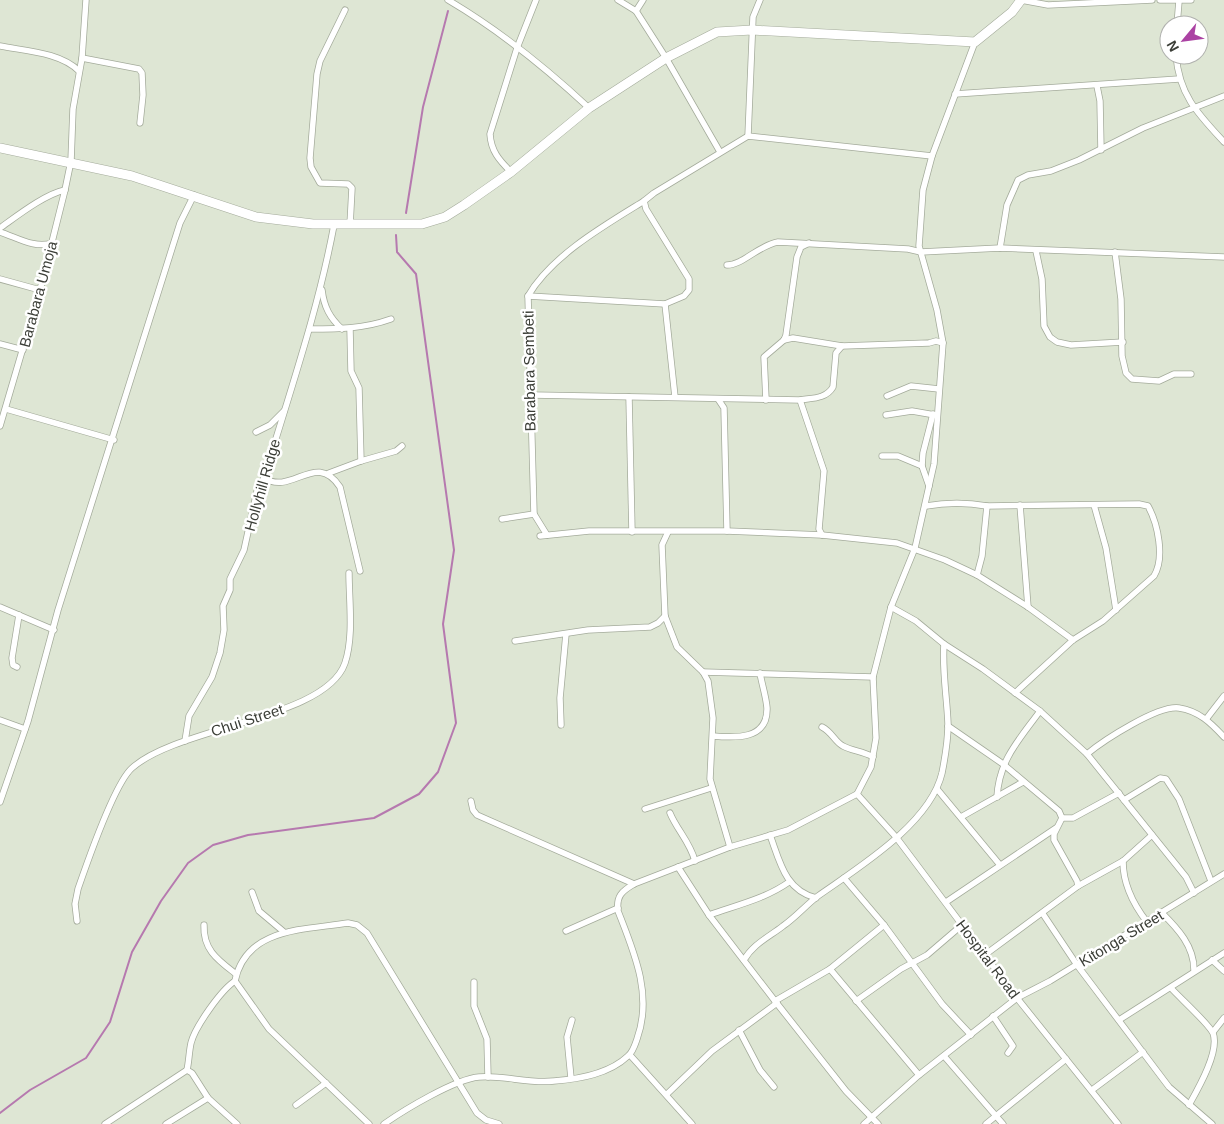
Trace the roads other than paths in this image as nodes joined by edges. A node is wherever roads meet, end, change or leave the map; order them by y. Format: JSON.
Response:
{"nodes":[{"id":1,"x":86,"y":0,"type":"edge"},
{"id":2,"x":448,"y":0,"type":"edge"},
{"id":3,"x":536,"y":0,"type":"edge"},
{"id":4,"x":618,"y":0,"type":"edge"},
{"id":5,"x":643,"y":0,"type":"edge"},
{"id":6,"x":760,"y":0,"type":"edge"},
{"id":7,"x":1021,"y":0,"type":"edge"},
{"id":8,"x":1152,"y":0,"type":"edge"},
{"id":9,"x":1160,"y":0,"type":"edge"},
{"id":10,"x":1191,"y":0,"type":"edge"},
{"id":11,"x":1179,"y":1,"type":"edge"},
{"id":12,"x":345,"y":10,"type":"dead end"},
{"id":13,"x":636,"y":11,"type":"junction"},
{"id":14,"x":1178,"y":15,"type":"edge"},
{"id":15,"x":752,"y":30,"type":"junction"},
{"id":16,"x":974,"y":42,"type":"junction"},
{"id":17,"x":0,"y":46,"type":"edge"},
{"id":18,"x":517,"y":48,"type":"junction"},
{"id":19,"x":82,"y":58,"type":"junction"},
{"id":20,"x":666,"y":58,"type":"junction"},
{"id":21,"x":1177,"y":65,"type":"edge"},
{"id":22,"x":79,"y":71,"type":"junction"},
{"id":23,"x":1179,"y":80,"type":"junction"},
{"id":24,"x":1097,"y":86,"type":"junction"},
{"id":25,"x":955,"y":94,"type":"junction"},
{"id":26,"x":1224,"y":96,"type":"edge"},
{"id":27,"x":589,"y":108,"type":"junction"},
{"id":28,"x":1193,"y":109,"type":"junction"},
{"id":29,"x":140,"y":123,"type":"dead end"},
{"id":30,"x":748,"y":136,"type":"junction"},
{"id":31,"x":1224,"y":142,"type":"edge"},
{"id":32,"x":0,"y":148,"type":"edge"},
{"id":33,"x":1101,"y":150,"type":"junction"},
{"id":34,"x":720,"y":152,"type":"junction"},
{"id":35,"x":932,"y":156,"type":"junction"},
{"id":36,"x":71,"y":161,"type":"junction"},
{"id":37,"x":511,"y":172,"type":"junction"},
{"id":38,"x":65,"y":190,"type":"junction"},
{"id":39,"x":194,"y":195,"type":"junction"},
{"id":40,"x":644,"y":201,"type":"junction"},
{"id":41,"x":334,"y":225,"type":"junction"},
{"id":42,"x":350,"y":225,"type":"junction"},
{"id":43,"x":0,"y":230,"type":"edge"},
{"id":44,"x":809,"y":242,"type":"junction"},
{"id":45,"x":52,"y":243,"type":"junction"},
{"id":46,"x":1000,"y":248,"type":"junction"},
{"id":47,"x":1036,"y":251,"type":"junction"},
{"id":48,"x":921,"y":252,"type":"junction"},
{"id":49,"x":1115,"y":252,"type":"junction"},
{"id":50,"x":1224,"y":257,"type":"edge"},
{"id":51,"x":727,"y":265,"type":"dead end"},
{"id":52,"x":0,"y":279,"type":"edge"},
{"id":53,"x":321,"y":285,"type":"junction"},
{"id":54,"x":40,"y":290,"type":"junction"},
{"id":55,"x":528,"y":296,"type":"junction"},
{"id":56,"x":665,"y":304,"type":"junction"},
{"id":57,"x":390,"y":319,"type":"dead end"},
{"id":58,"x":310,"y":329,"type":"junction"},
{"id":59,"x":342,"y":329,"type":"junction"},
{"id":60,"x":350,"y":329,"type":"junction"},
{"id":61,"x":784,"y":340,"type":"junction"},
{"id":62,"x":1123,"y":342,"type":"junction"},
{"id":63,"x":943,"y":343,"type":"junction"},
{"id":64,"x":0,"y":344,"type":"edge"},
{"id":65,"x":842,"y":346,"type":"junction"},
{"id":66,"x":22,"y":350,"type":"junction"},
{"id":67,"x":1191,"y":374,"type":"dead end"},
{"id":68,"x":939,"y":389,"type":"junction"},
{"id":69,"x":532,"y":394,"type":"junction"},
{"id":70,"x":887,"y":396,"type":"dead end"},
{"id":71,"x":629,"y":397,"type":"junction"},
{"id":72,"x":675,"y":397,"type":"junction"},
{"id":73,"x":718,"y":399,"type":"junction"},
{"id":74,"x":766,"y":400,"type":"junction"},
{"id":75,"x":800,"y":400,"type":"junction"},
{"id":76,"x":6,"y":409,"type":"junction"},
{"id":77,"x":284,"y":411,"type":"junction"},
{"id":78,"x":886,"y":415,"type":"dead end"},
{"id":79,"x":935,"y":415,"type":"junction"},
{"id":80,"x":0,"y":422,"type":"edge"},
{"id":81,"x":256,"y":432,"type":"dead end"},
{"id":82,"x":114,"y":440,"type":"junction"},
{"id":83,"x":402,"y":446,"type":"dead end"},
{"id":84,"x":882,"y":456,"type":"dead end"},
{"id":85,"x":361,"y":461,"type":"junction"},
{"id":86,"x":922,"y":466,"type":"junction"},
{"id":87,"x":329,"y":473,"type":"junction"},
{"id":88,"x":264,"y":478,"type":"junction"},
{"id":89,"x":930,"y":488,"type":"junction"},
{"id":90,"x":1020,"y":505,"type":"junction"},
{"id":91,"x":926,"y":506,"type":"junction"},
{"id":92,"x":987,"y":506,"type":"junction"},
{"id":93,"x":1094,"y":506,"type":"junction"},
{"id":94,"x":534,"y":514,"type":"junction"},
{"id":95,"x":502,"y":519,"type":"dead end"},
{"id":96,"x":727,"y":531,"type":"junction"},
{"id":97,"x":632,"y":532,"type":"junction"},
{"id":98,"x":668,"y":532,"type":"junction"},
{"id":99,"x":822,"y":535,"type":"junction"},
{"id":100,"x":915,"y":548,"type":"junction"},
{"id":101,"x":360,"y":570,"type":"dead end"},
{"id":102,"x":349,"y":573,"type":"dead end"},
{"id":103,"x":976,"y":575,"type":"junction"},
{"id":104,"x":0,"y":607,"type":"edge"},
{"id":105,"x":891,"y":607,"type":"junction"},
{"id":106,"x":1028,"y":607,"type":"junction"},
{"id":107,"x":1116,"y":610,"type":"junction"},
{"id":108,"x":19,"y":615,"type":"junction"},
{"id":109,"x":665,"y":616,"type":"junction"},
{"id":110,"x":54,"y":630,"type":"junction"},
{"id":111,"x":566,"y":634,"type":"junction"},
{"id":112,"x":1073,"y":640,"type":"junction"},
{"id":113,"x":515,"y":641,"type":"dead end"},
{"id":114,"x":944,"y":644,"type":"junction"},
{"id":115,"x":17,"y":667,"type":"dead end"},
{"id":116,"x":703,"y":672,"type":"junction"},
{"id":117,"x":760,"y":673,"type":"junction"},
{"id":118,"x":873,"y":677,"type":"junction"},
{"id":119,"x":1015,"y":692,"type":"junction"},
{"id":120,"x":1224,"y":696,"type":"edge"},
{"id":121,"x":1040,"y":711,"type":"junction"},
{"id":122,"x":1207,"y":718,"type":"junction"},
{"id":123,"x":0,"y":720,"type":"edge"},
{"id":124,"x":561,"y":725,"type":"dead end"},
{"id":125,"x":948,"y":726,"type":"junction"},
{"id":126,"x":822,"y":727,"type":"dead end"},
{"id":127,"x":25,"y":729,"type":"junction"},
{"id":128,"x":713,"y":736,"type":"junction"},
{"id":129,"x":1224,"y":737,"type":"edge"},
{"id":130,"x":186,"y":740,"type":"junction"},
{"id":131,"x":1086,"y":754,"type":"junction"},
{"id":132,"x":873,"y":757,"type":"junction"},
{"id":133,"x":1003,"y":764,"type":"junction"},
{"id":134,"x":1023,"y":782,"type":"junction"},
{"id":135,"x":711,"y":788,"type":"junction"},
{"id":136,"x":937,"y":789,"type":"junction"},
{"id":137,"x":1119,"y":793,"type":"junction"},
{"id":138,"x":857,"y":794,"type":"junction"},
{"id":139,"x":998,"y":797,"type":"junction"},
{"id":140,"x":1124,"y":800,"type":"junction"},
{"id":141,"x":472,"y":801,"type":"dead end"},
{"id":142,"x":0,"y":802,"type":"edge"},
{"id":143,"x":645,"y":808,"type":"dead end"},
{"id":144,"x":670,"y":813,"type":"dead end"},
{"id":145,"x":960,"y":817,"type":"junction"},
{"id":146,"x":1062,"y":818,"type":"junction"},
{"id":147,"x":1057,"y":827,"type":"junction"},
{"id":148,"x":770,"y":835,"type":"junction"},
{"id":149,"x":1152,"y":835,"type":"junction"},
{"id":150,"x":896,"y":837,"type":"junction"},
{"id":151,"x":730,"y":847,"type":"junction"},
{"id":152,"x":695,"y":860,"type":"junction"},
{"id":153,"x":1123,"y":861,"type":"junction"},
{"id":154,"x":1000,"y":865,"type":"junction"},
{"id":155,"x":678,"y":867,"type":"junction"},
{"id":156,"x":1224,"y":874,"type":"edge"},
{"id":157,"x":844,"y":878,"type":"junction"},
{"id":158,"x":1211,"y":881,"type":"junction"},
{"id":159,"x":790,"y":882,"type":"junction"},
{"id":160,"x":634,"y":884,"type":"junction"},
{"id":161,"x":1078,"y":886,"type":"junction"},
{"id":162,"x":252,"y":892,"type":"dead end"},
{"id":163,"x":1194,"y":893,"type":"junction"},
{"id":164,"x":816,"y":898,"type":"junction"},
{"id":165,"x":946,"y":902,"type":"junction"},
{"id":166,"x":618,"y":908,"type":"junction"},
{"id":167,"x":1162,"y":913,"type":"junction"},
{"id":168,"x":1043,"y":914,"type":"junction"},
{"id":169,"x":709,"y":915,"type":"junction"},
{"id":170,"x":77,"y":921,"type":"dead end"},
{"id":171,"x":1147,"y":922,"type":"junction"},
{"id":172,"x":204,"y":925,"type":"dead end"},
{"id":173,"x":884,"y":925,"type":"junction"},
{"id":174,"x":962,"y":925,"type":"junction"},
{"id":175,"x":566,"y":931,"type":"dead end"},
{"id":176,"x":284,"y":932,"type":"junction"},
{"id":177,"x":1224,"y":953,"type":"edge"},
{"id":178,"x":986,"y":954,"type":"junction"},
{"id":179,"x":744,"y":960,"type":"junction"},
{"id":180,"x":1212,"y":960,"type":"junction"},
{"id":181,"x":913,"y":963,"type":"junction"},
{"id":182,"x":1077,"y":965,"type":"junction"},
{"id":183,"x":830,"y":969,"type":"junction"},
{"id":184,"x":1194,"y":970,"type":"junction"},
{"id":185,"x":1224,"y":972,"type":"edge"},
{"id":186,"x":236,"y":974,"type":"junction"},
{"id":187,"x":235,"y":981,"type":"junction"},
{"id":188,"x":474,"y":982,"type":"dead end"},
{"id":189,"x":1171,"y":988,"type":"junction"},
{"id":190,"x":1016,"y":998,"type":"junction"},
{"id":191,"x":856,"y":1001,"type":"junction"},
{"id":192,"x":776,"y":1002,"type":"junction"},
{"id":193,"x":993,"y":1016,"type":"junction"},
{"id":194,"x":1224,"y":1018,"type":"edge"},
{"id":195,"x":572,"y":1020,"type":"dead end"},
{"id":196,"x":1119,"y":1020,"type":"junction"},
{"id":197,"x":739,"y":1030,"type":"junction"},
{"id":198,"x":1212,"y":1032,"type":"junction"},
{"id":199,"x":971,"y":1035,"type":"junction"},
{"id":200,"x":1143,"y":1052,"type":"junction"},
{"id":201,"x":1008,"y":1053,"type":"dead end"},
{"id":202,"x":630,"y":1055,"type":"junction"},
{"id":203,"x":944,"y":1056,"type":"junction"},
{"id":204,"x":1066,"y":1059,"type":"junction"},
{"id":205,"x":187,"y":1070,"type":"junction"},
{"id":206,"x":919,"y":1075,"type":"junction"},
{"id":207,"x":488,"y":1077,"type":"junction"},
{"id":208,"x":571,"y":1078,"type":"junction"},
{"id":209,"x":459,"y":1081,"type":"junction"},
{"id":210,"x":326,"y":1084,"type":"junction"},
{"id":211,"x":774,"y":1087,"type":"dead end"},
{"id":212,"x":1092,"y":1090,"type":"junction"},
{"id":213,"x":667,"y":1094,"type":"junction"},
{"id":214,"x":208,"y":1098,"type":"junction"},
{"id":215,"x":296,"y":1105,"type":"dead end"},
{"id":216,"x":1189,"y":1105,"type":"junction"},
{"id":217,"x":996,"y":1116,"type":"junction"},
{"id":218,"x":873,"y":1117,"type":"junction"},
{"id":219,"x":105,"y":1124,"type":"edge"},
{"id":220,"x":166,"y":1124,"type":"edge"},
{"id":221,"x":237,"y":1124,"type":"edge"},
{"id":222,"x":369,"y":1124,"type":"edge"},
{"id":223,"x":384,"y":1124,"type":"edge"},
{"id":224,"x":499,"y":1124,"type":"edge"},
{"id":225,"x":692,"y":1124,"type":"edge"},
{"id":226,"x":864,"y":1124,"type":"edge"},
{"id":227,"x":878,"y":1124,"type":"edge"},
{"id":228,"x":986,"y":1124,"type":"edge"},
{"id":229,"x":1003,"y":1124,"type":"edge"},
{"id":230,"x":1118,"y":1124,"type":"edge"},
{"id":231,"x":1212,"y":1124,"type":"edge"}],
"edges":[{"from":1,"to":19,"type":"street","name":"Barabara Umoja"},
{"from":2,"to":18,"type":"street"},
{"from":3,"to":18,"type":"street"},
{"from":4,"to":13,"type":"street"},
{"from":5,"to":13,"type":"street"},
{"from":6,"to":15,"type":"street"},
{"from":7,"to":8,"type":"street"},
{"from":7,"to":16,"type":"street"},
{"from":9,"to":11,"type":"street"},
{"from":10,"to":11,"type":"street"},
{"from":11,"to":14,"type":"street"},
{"from":12,"to":42,"type":"street"},
{"from":13,"to":20,"type":"street"},
{"from":15,"to":16,"type":"street"},
{"from":15,"to":20,"type":"street"},
{"from":15,"to":30,"type":"street"},
{"from":16,"to":25,"type":"street"},
{"from":17,"to":22,"type":"street"},
{"from":18,"to":27,"type":"street"},
{"from":18,"to":37,"type":"street"},
{"from":19,"to":22,"type":"street","name":"Barabara Umoja"},
{"from":19,"to":29,"type":"street"},
{"from":20,"to":27,"type":"street"},
{"from":20,"to":34,"type":"street"},
{"from":21,"to":23,"type":"street"},
{"from":22,"to":36,"type":"street","name":"Barabara Umoja"},
{"from":23,"to":24,"type":"street"},
{"from":23,"to":28,"type":"street"},
{"from":24,"to":25,"type":"street"},
{"from":24,"to":33,"type":"street"},
{"from":25,"to":35,"type":"street"},
{"from":26,"to":28,"type":"street"},
{"from":27,"to":37,"type":"street"},
{"from":28,"to":31,"type":"street"},
{"from":28,"to":33,"type":"street"},
{"from":30,"to":34,"type":"street","name":"Barabara Sembeti"},
{"from":30,"to":35,"type":"street"},
{"from":32,"to":36,"type":"street"},
{"from":33,"to":46,"type":"street"},
{"from":34,"to":40,"type":"street","name":"Barabara Sembeti"},
{"from":35,"to":48,"type":"street"},
{"from":36,"to":38,"type":"street","name":"Barabara Umoja"},
{"from":36,"to":39,"type":"street"},
{"from":37,"to":42,"type":"street"},
{"from":38,"to":43,"type":"street"},
{"from":38,"to":45,"type":"street","name":"Barabara Umoja"},
{"from":39,"to":41,"type":"street"},
{"from":39,"to":82,"type":"street"},
{"from":40,"to":55,"type":"street","name":"Barabara Sembeti"},
{"from":40,"to":56,"type":"street"},
{"from":41,"to":42,"type":"street"},
{"from":41,"to":53,"type":"street","name":"Hollyhill Ridge"},
{"from":43,"to":45,"type":"street"},
{"from":44,"to":48,"type":"street"},
{"from":44,"to":51,"type":"street"},
{"from":44,"to":61,"type":"street"},
{"from":45,"to":54,"type":"street","name":"Barabara Umoja"},
{"from":46,"to":47,"type":"street"},
{"from":46,"to":48,"type":"street"},
{"from":47,"to":49,"type":"street"},
{"from":47,"to":62,"type":"street"},
{"from":48,"to":63,"type":"street"},
{"from":49,"to":50,"type":"street"},
{"from":49,"to":62,"type":"street"},
{"from":52,"to":54,"type":"street"},
{"from":53,"to":58,"type":"street","name":"Hollyhill Ridge"},
{"from":53,"to":59,"type":"street"},
{"from":54,"to":66,"type":"street","name":"Barabara Umoja"},
{"from":55,"to":56,"type":"street"},
{"from":55,"to":69,"type":"street","name":"Barabara Sembeti"},
{"from":56,"to":72,"type":"street"},
{"from":57,"to":60,"type":"street"},
{"from":58,"to":59,"type":"street"},
{"from":58,"to":77,"type":"street","name":"Hollyhill Ridge"},
{"from":59,"to":60,"type":"street"},
{"from":60,"to":85,"type":"street"},
{"from":61,"to":65,"type":"street"},
{"from":61,"to":74,"type":"street"},
{"from":62,"to":67,"type":"street"},
{"from":63,"to":65,"type":"street"},
{"from":63,"to":68,"type":"street"},
{"from":64,"to":66,"type":"street"},
{"from":65,"to":75,"type":"street"},
{"from":66,"to":76,"type":"street","name":"Barabara Umoja"},
{"from":68,"to":70,"type":"street"},
{"from":68,"to":79,"type":"street"},
{"from":69,"to":71,"type":"street"},
{"from":69,"to":94,"type":"street","name":"Barabara Sembeti"},
{"from":71,"to":72,"type":"street"},
{"from":71,"to":97,"type":"street"},
{"from":72,"to":73,"type":"street"},
{"from":73,"to":74,"type":"street"},
{"from":73,"to":96,"type":"street"},
{"from":74,"to":75,"type":"street"},
{"from":75,"to":99,"type":"street"},
{"from":76,"to":80,"type":"street","name":"Barabara Umoja"},
{"from":76,"to":82,"type":"street"},
{"from":77,"to":81,"type":"street"},
{"from":77,"to":88,"type":"street","name":"Hollyhill Ridge"},
{"from":78,"to":79,"type":"street"},
{"from":79,"to":86,"type":"street"},
{"from":79,"to":89,"type":"street"},
{"from":82,"to":110,"type":"street"},
{"from":83,"to":85,"type":"street"},
{"from":84,"to":86,"type":"street"},
{"from":85,"to":87,"type":"street"},
{"from":86,"to":89,"type":"street"},
{"from":87,"to":88,"type":"street"},
{"from":87,"to":101,"type":"street"},
{"from":88,"to":130,"type":"street","name":"Hollyhill Ridge"},
{"from":89,"to":91,"type":"street"},
{"from":90,"to":92,"type":"street"},
{"from":90,"to":93,"type":"street"},
{"from":90,"to":106,"type":"street"},
{"from":91,"to":92,"type":"street"},
{"from":91,"to":100,"type":"street"},
{"from":92,"to":103,"type":"street"},
{"from":93,"to":107,"type":"street"},
{"from":93,"to":107,"type":"street"},
{"from":94,"to":95,"type":"street"},
{"from":94,"to":97,"type":"street","name":"Barabara Sembeti"},
{"from":96,"to":98,"type":"street","name":"Barabara Sembeti"},
{"from":96,"to":99,"type":"street","name":"Barabara Sembeti"},
{"from":97,"to":98,"type":"street","name":"Barabara Sembeti"},
{"from":98,"to":109,"type":"street"},
{"from":99,"to":100,"type":"street","name":"Barabara Sembeti"},
{"from":100,"to":103,"type":"street","name":"Barabara Sembeti"},
{"from":100,"to":105,"type":"street"},
{"from":102,"to":130,"type":"street","name":"Chui Street"},
{"from":103,"to":106,"type":"street","name":"Barabara Sembeti"},
{"from":104,"to":108,"type":"street"},
{"from":105,"to":114,"type":"street"},
{"from":105,"to":118,"type":"street"},
{"from":106,"to":112,"type":"street","name":"Barabara Sembeti"},
{"from":107,"to":112,"type":"street"},
{"from":108,"to":110,"type":"street"},
{"from":108,"to":115,"type":"street"},
{"from":109,"to":111,"type":"street"},
{"from":109,"to":116,"type":"street"},
{"from":110,"to":127,"type":"street"},
{"from":111,"to":113,"type":"street"},
{"from":111,"to":124,"type":"street"},
{"from":112,"to":119,"type":"street"},
{"from":114,"to":119,"type":"street"},
{"from":114,"to":125,"type":"street"},
{"from":116,"to":117,"type":"street"},
{"from":116,"to":128,"type":"street"},
{"from":117,"to":118,"type":"street"},
{"from":117,"to":128,"type":"street"},
{"from":118,"to":132,"type":"street"},
{"from":119,"to":121,"type":"street"},
{"from":120,"to":122,"type":"street"},
{"from":121,"to":131,"type":"street"},
{"from":121,"to":133,"type":"street"},
{"from":122,"to":129,"type":"street"},
{"from":122,"to":131,"type":"street"},
{"from":123,"to":127,"type":"street"},
{"from":125,"to":133,"type":"street"},
{"from":125,"to":136,"type":"street"},
{"from":126,"to":132,"type":"street"},
{"from":127,"to":142,"type":"street"},
{"from":128,"to":135,"type":"street"},
{"from":130,"to":170,"type":"street","name":"Chui Street"},
{"from":131,"to":137,"type":"street"},
{"from":132,"to":138,"type":"street"},
{"from":133,"to":134,"type":"street"},
{"from":133,"to":139,"type":"street"},
{"from":134,"to":139,"type":"street"},
{"from":134,"to":146,"type":"street"},
{"from":135,"to":143,"type":"street"},
{"from":135,"to":151,"type":"street"},
{"from":136,"to":145,"type":"street"},
{"from":136,"to":150,"type":"street"},
{"from":137,"to":140,"type":"street"},
{"from":137,"to":146,"type":"street"},
{"from":138,"to":148,"type":"street"},
{"from":138,"to":150,"type":"street","name":"Hospital Road"},
{"from":139,"to":145,"type":"street"},
{"from":140,"to":149,"type":"street"},
{"from":140,"to":158,"type":"street"},
{"from":141,"to":160,"type":"street"},
{"from":144,"to":152,"type":"street"},
{"from":145,"to":154,"type":"street"},
{"from":146,"to":147,"type":"street"},
{"from":147,"to":154,"type":"street"},
{"from":147,"to":161,"type":"street"},
{"from":148,"to":151,"type":"street"},
{"from":148,"to":159,"type":"street"},
{"from":149,"to":153,"type":"street"},
{"from":149,"to":163,"type":"street"},
{"from":150,"to":157,"type":"street"},
{"from":150,"to":165,"type":"street","name":"Hospital Road"},
{"from":151,"to":152,"type":"street"},
{"from":152,"to":155,"type":"street"},
{"from":153,"to":161,"type":"street"},
{"from":153,"to":171,"type":"street"},
{"from":154,"to":165,"type":"street"},
{"from":155,"to":160,"type":"street"},
{"from":155,"to":169,"type":"street"},
{"from":156,"to":158,"type":"street","name":"Kitonga Street"},
{"from":157,"to":164,"type":"street"},
{"from":157,"to":173,"type":"street"},
{"from":158,"to":163,"type":"street","name":"Kitonga Street"},
{"from":159,"to":164,"type":"street"},
{"from":159,"to":169,"type":"street"},
{"from":160,"to":166,"type":"street"},
{"from":161,"to":168,"type":"street"},
{"from":162,"to":176,"type":"street"},
{"from":163,"to":167,"type":"street","name":"Kitonga Street"},
{"from":164,"to":179,"type":"street"},
{"from":165,"to":174,"type":"street","name":"Hospital Road"},
{"from":166,"to":175,"type":"street"},
{"from":166,"to":202,"type":"street"},
{"from":167,"to":171,"type":"street","name":"Kitonga Street"},
{"from":167,"to":184,"type":"street"},
{"from":168,"to":178,"type":"street"},
{"from":168,"to":182,"type":"street"},
{"from":169,"to":179,"type":"street"},
{"from":171,"to":182,"type":"street","name":"Kitonga Street"},
{"from":172,"to":186,"type":"street"},
{"from":173,"to":181,"type":"street"},
{"from":173,"to":183,"type":"street"},
{"from":174,"to":178,"type":"street","name":"Hospital Road"},
{"from":174,"to":181,"type":"street"},
{"from":176,"to":186,"type":"street"},
{"from":176,"to":209,"type":"street"},
{"from":177,"to":180,"type":"street"},
{"from":178,"to":190,"type":"street","name":"Hospital Road"},
{"from":179,"to":192,"type":"street"},
{"from":180,"to":184,"type":"street"},
{"from":180,"to":185,"type":"street"},
{"from":181,"to":191,"type":"street"},
{"from":181,"to":199,"type":"street"},
{"from":182,"to":190,"type":"street","name":"Kitonga Street"},
{"from":182,"to":196,"type":"street"},
{"from":183,"to":191,"type":"street"},
{"from":183,"to":192,"type":"street"},
{"from":184,"to":189,"type":"street"},
{"from":186,"to":187,"type":"street"},
{"from":187,"to":205,"type":"street"},
{"from":187,"to":210,"type":"street"},
{"from":188,"to":207,"type":"street"},
{"from":189,"to":196,"type":"street"},
{"from":189,"to":198,"type":"street"},
{"from":190,"to":193,"type":"street","name":"Kitonga Street"},
{"from":190,"to":204,"type":"street","name":"Hospital Road"},
{"from":191,"to":206,"type":"street"},
{"from":192,"to":197,"type":"street"},
{"from":192,"to":218,"type":"street"},
{"from":193,"to":199,"type":"street","name":"Kitonga Street"},
{"from":193,"to":201,"type":"street"},
{"from":194,"to":198,"type":"street"},
{"from":195,"to":208,"type":"street"},
{"from":196,"to":200,"type":"street"},
{"from":197,"to":211,"type":"street"},
{"from":197,"to":213,"type":"street"},
{"from":198,"to":216,"type":"street"},
{"from":199,"to":203,"type":"street","name":"Kitonga Street"},
{"from":200,"to":212,"type":"street"},
{"from":200,"to":216,"type":"street"},
{"from":202,"to":208,"type":"street"},
{"from":202,"to":213,"type":"street"},
{"from":203,"to":206,"type":"street","name":"Kitonga Street"},
{"from":203,"to":217,"type":"street"},
{"from":204,"to":212,"type":"street","name":"Hospital Road"},
{"from":204,"to":217,"type":"street"},
{"from":205,"to":214,"type":"street"},
{"from":205,"to":219,"type":"street"},
{"from":206,"to":218,"type":"street","name":"Kitonga Street"},
{"from":207,"to":208,"type":"street"},
{"from":207,"to":209,"type":"street"},
{"from":209,"to":223,"type":"street"},
{"from":209,"to":224,"type":"street"},
{"from":210,"to":215,"type":"street"},
{"from":210,"to":222,"type":"street"},
{"from":212,"to":230,"type":"street","name":"Hospital Road"},
{"from":213,"to":225,"type":"street"},
{"from":214,"to":220,"type":"street"},
{"from":214,"to":221,"type":"street"},
{"from":216,"to":231,"type":"street"},
{"from":217,"to":228,"type":"street"},
{"from":217,"to":229,"type":"street"},
{"from":218,"to":226,"type":"street","name":"Kitonga Street"},
{"from":218,"to":227,"type":"street"}]}
